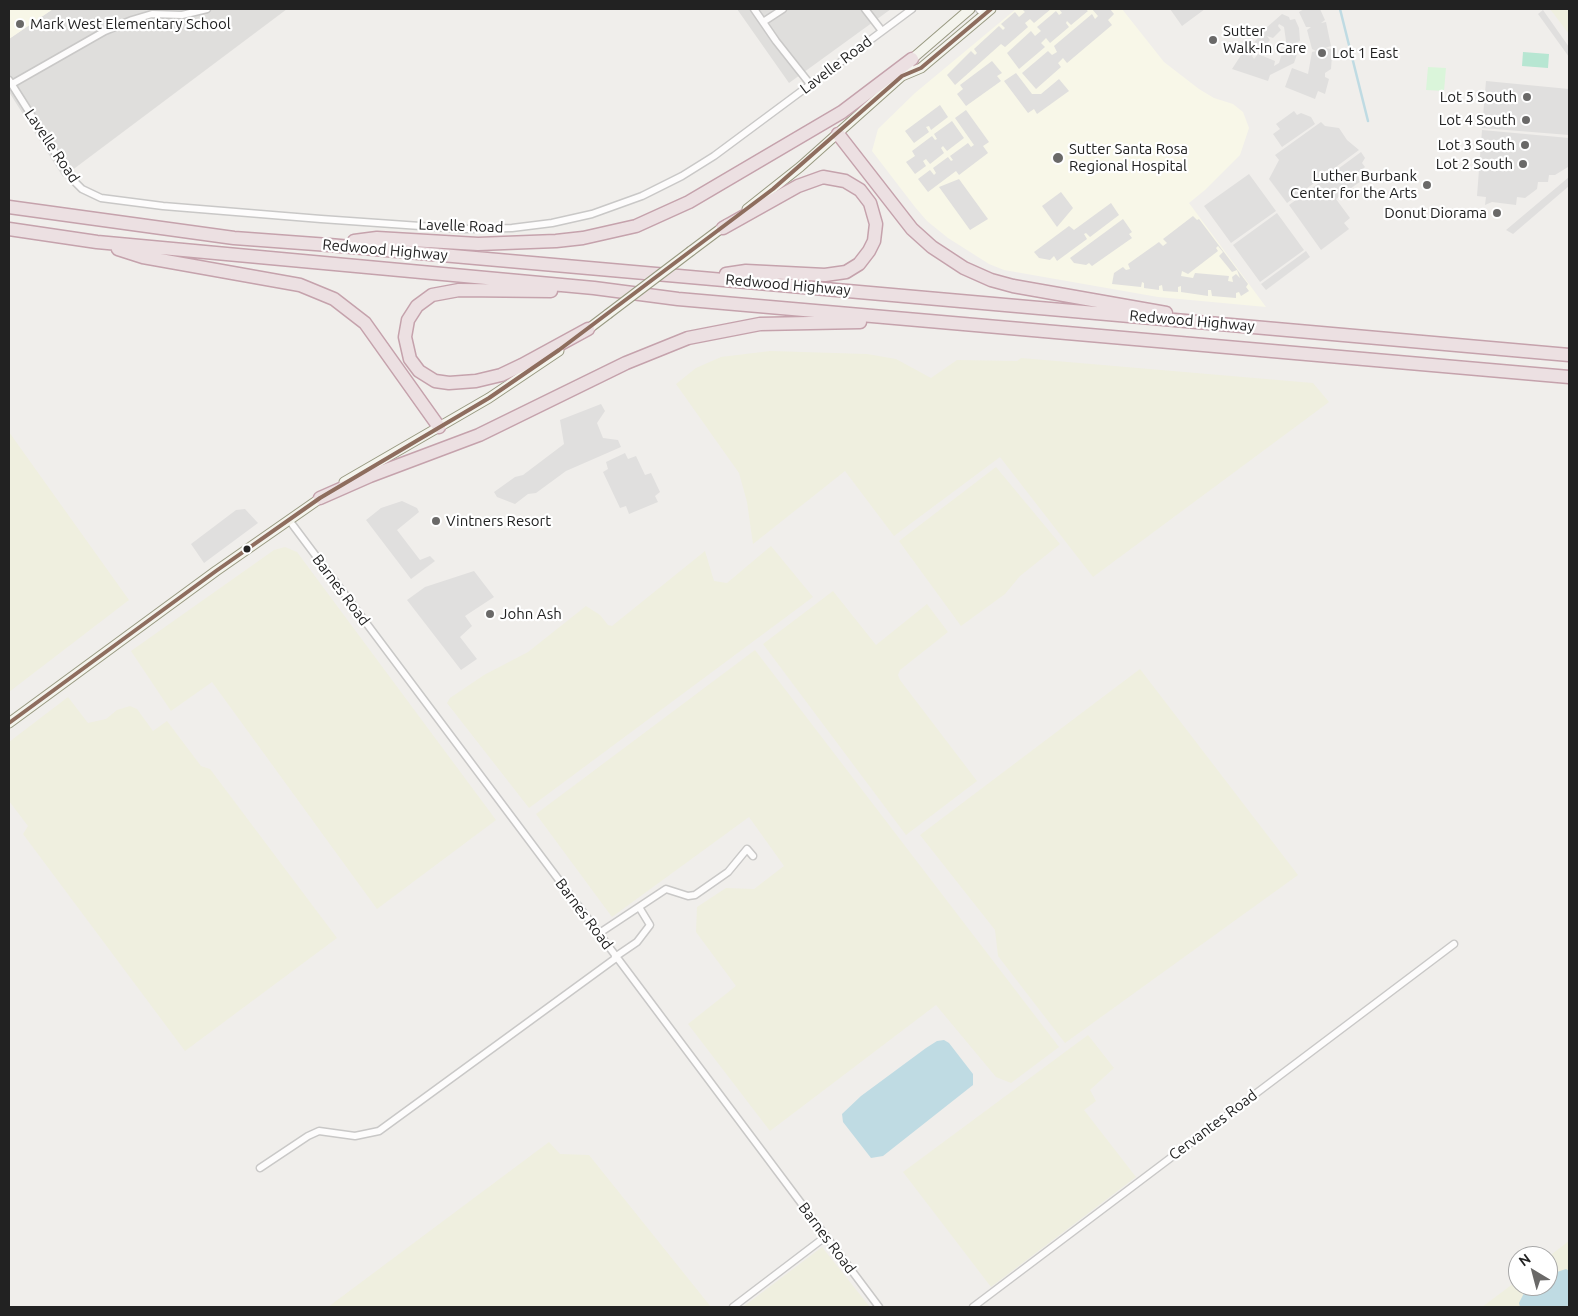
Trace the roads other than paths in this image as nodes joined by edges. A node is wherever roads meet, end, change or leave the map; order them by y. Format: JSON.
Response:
{"nodes":[{"id":1,"x":207,"y":9,"type":"edge"},
{"id":2,"x":754,"y":9,"type":"edge"},
{"id":3,"x":783,"y":9,"type":"edge"},
{"id":4,"x":865,"y":9,"type":"edge"},
{"id":5,"x":912,"y":9,"type":"edge"},
{"id":6,"x":970,"y":9,"type":"edge"},
{"id":7,"x":985,"y":11,"type":"edge"},
{"id":8,"x":763,"y":22,"type":"junction"},
{"id":9,"x":882,"y":31,"type":"junction"},
{"id":10,"x":912,"y":59,"type":"junction"},
{"id":11,"x":902,"y":76,"type":"junction"},
{"id":12,"x":10,"y":82,"type":"edge"},
{"id":13,"x":810,"y":84,"type":"junction"},
{"id":14,"x":838,"y":134,"type":"junction"},
{"id":15,"x":9,"y":207,"type":"edge"},
{"id":16,"x":723,"y":228,"type":"junction"},
{"id":17,"x":9,"y":229,"type":"edge"},
{"id":18,"x":97,"y":242,"type":"junction"},
{"id":19,"x":329,"y":244,"type":"junction"},
{"id":20,"x":703,"y":277,"type":"junction"},
{"id":21,"x":594,"y":288,"type":"junction"},
{"id":22,"x":933,"y":321,"type":"junction"},
{"id":23,"x":1212,"y":323,"type":"junction"},
{"id":24,"x":588,"y":329,"type":"junction"},
{"id":25,"x":1569,"y":355,"type":"edge"},
{"id":26,"x":1569,"y":377,"type":"edge"},
{"id":27,"x":439,"y":427,"type":"junction"},
{"id":28,"x":320,"y":498,"type":"junction"},
{"id":29,"x":289,"y":520,"type":"junction"},
{"id":30,"x":9,"y":723,"type":"edge"},
{"id":31,"x":753,"y":856,"type":"dead end"},
{"id":32,"x":639,"y":907,"type":"junction"},
{"id":33,"x":598,"y":934,"type":"junction"},
{"id":34,"x":1454,"y":944,"type":"dead end"},
{"id":35,"x":616,"y":957,"type":"junction"},
{"id":36,"x":260,"y":1168,"type":"dead end"},
{"id":37,"x":825,"y":1237,"type":"junction"},
{"id":38,"x":732,"y":1307,"type":"edge"},
{"id":39,"x":880,"y":1307,"type":"edge"},
{"id":40,"x":972,"y":1307,"type":"edge"}],
"edges":[{"from":1,"to":12,"type":"street"},
{"from":2,"to":8,"type":"street"},
{"from":3,"to":8,"type":"street"},
{"from":4,"to":9,"type":"street"},
{"from":5,"to":9,"type":"street","name":"Lavelle Road"},
{"from":6,"to":10,"type":"main road"},
{"from":7,"to":11,"type":"main road"},
{"from":8,"to":13,"type":"street"},
{"from":9,"to":13,"type":"street","name":"Lavelle Road"},
{"from":10,"to":11,"type":"main road"},
{"from":10,"to":19,"type":"highway"},
{"from":11,"to":14,"type":"main road"},
{"from":12,"to":13,"type":"street","name":"Lavelle Road"},
{"from":14,"to":16,"type":"main road"},
{"from":14,"to":23,"type":"highway"},
{"from":15,"to":19,"type":"highway","name":"Redwood Highway"},
{"from":16,"to":20,"type":"highway"},
{"from":16,"to":24,"type":"main road","bridge":true},
{"from":17,"to":18,"type":"highway","name":"Redwood Highway"},
{"from":18,"to":21,"type":"highway","name":"Redwood Highway"},
{"from":18,"to":27,"type":"highway"},
{"from":19,"to":20,"type":"highway","name":"Redwood Highway"},
{"from":20,"to":23,"type":"highway","name":"Redwood Highway"},
{"from":21,"to":22,"type":"highway","name":"Redwood Highway"},
{"from":21,"to":24,"type":"highway"},
{"from":22,"to":26,"type":"highway","name":"Redwood Highway"},
{"from":22,"to":28,"type":"highway"},
{"from":23,"to":25,"type":"highway","name":"Redwood Highway"},
{"from":24,"to":27,"type":"main road"},
{"from":27,"to":28,"type":"main road"},
{"from":28,"to":29,"type":"main road"},
{"from":29,"to":30,"type":"main road"},
{"from":29,"to":33,"type":"street","name":"Barnes Road"},
{"from":31,"to":32,"type":"street"},
{"from":32,"to":33,"type":"street"},
{"from":32,"to":35,"type":"street"},
{"from":33,"to":35,"type":"street","name":"Barnes Road"},
{"from":34,"to":40,"type":"street","name":"Cervantes Road"},
{"from":35,"to":36,"type":"street"},
{"from":35,"to":37,"type":"street","name":"Barnes Road"},
{"from":37,"to":38,"type":"street"},
{"from":37,"to":39,"type":"street","name":"Barnes Road"}]}
